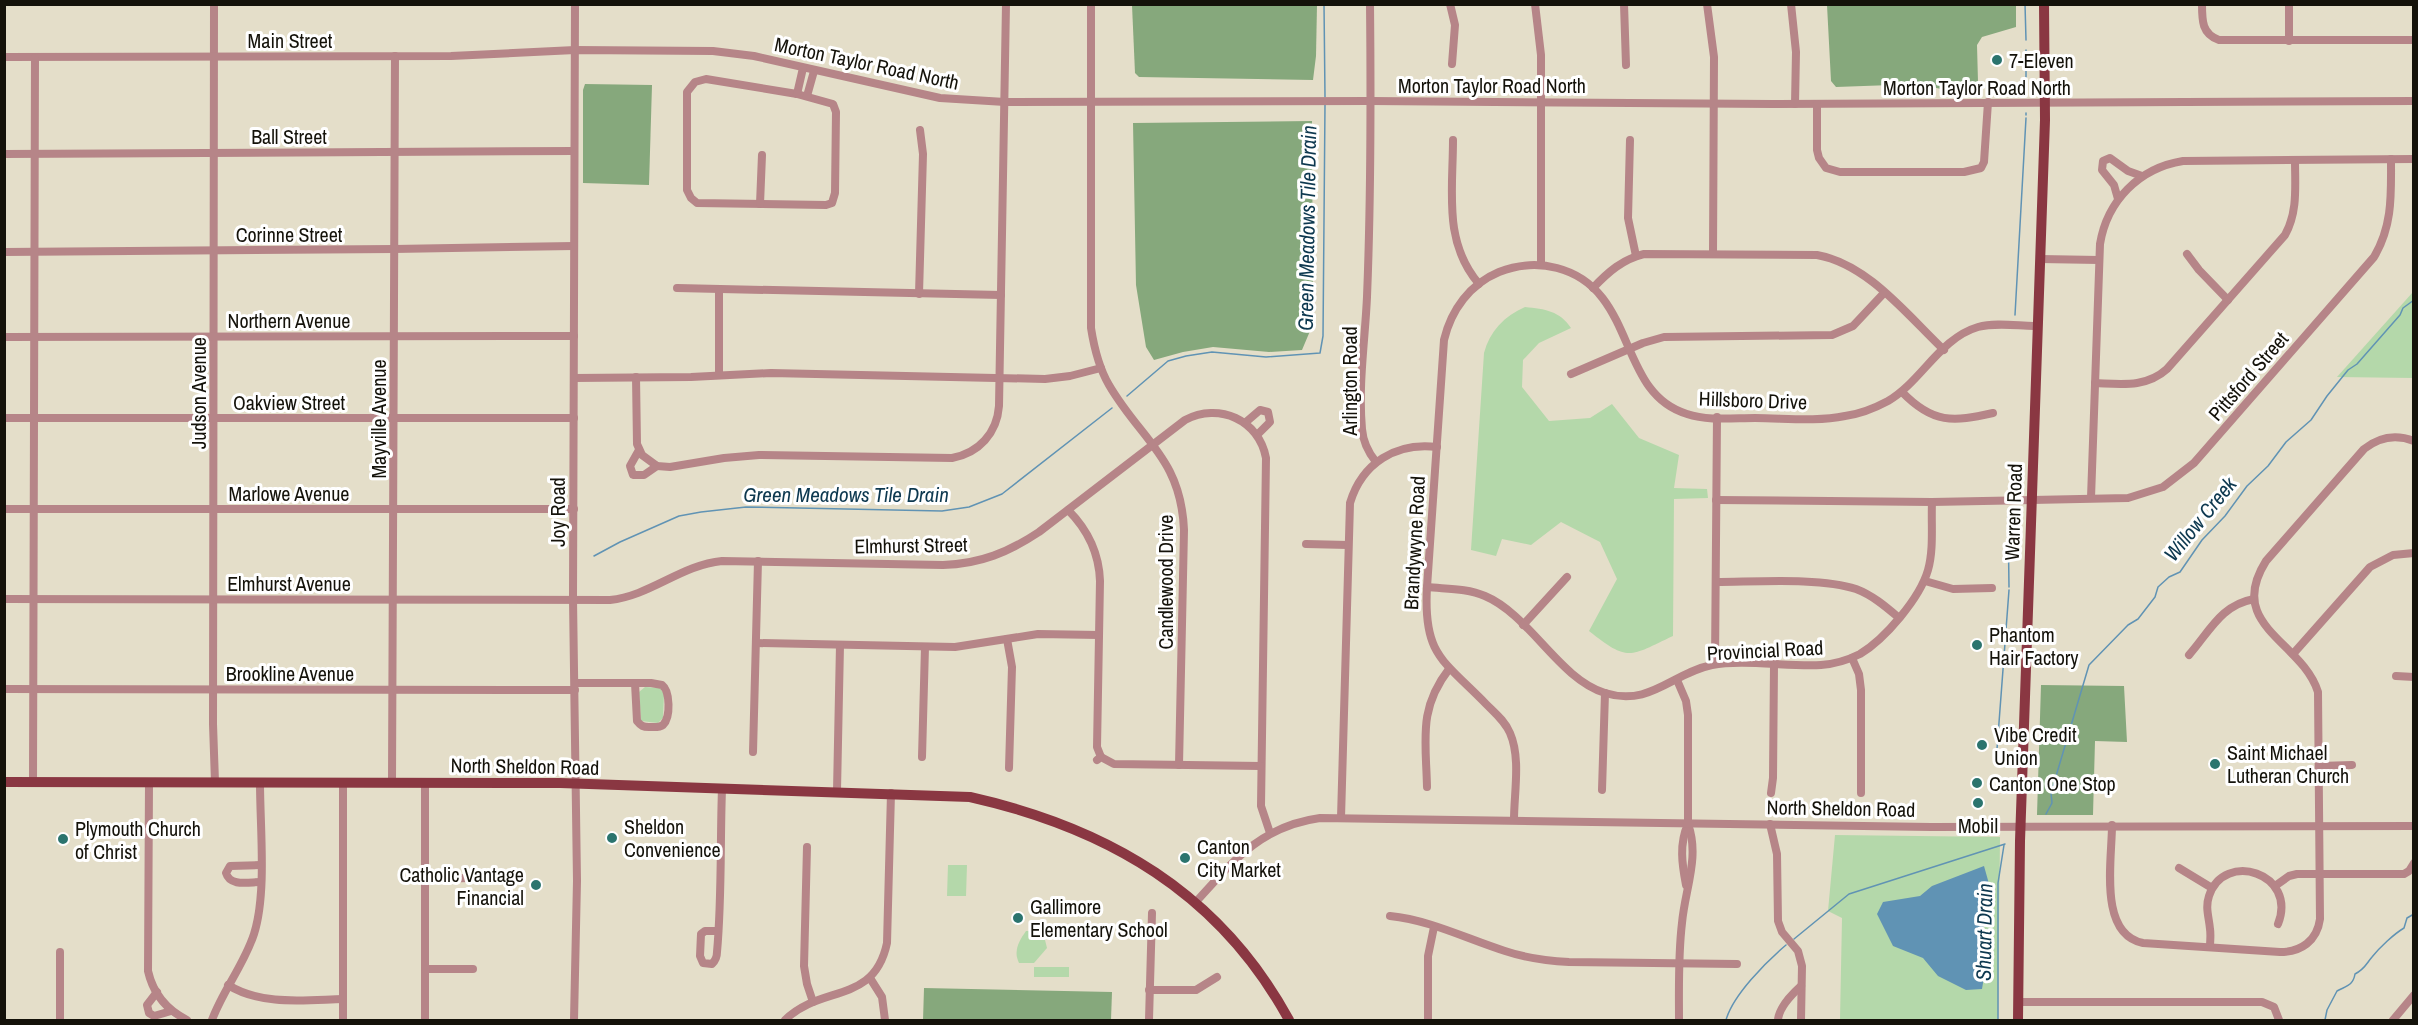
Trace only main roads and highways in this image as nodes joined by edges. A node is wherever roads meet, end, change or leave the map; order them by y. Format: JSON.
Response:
{"nodes":[{"id":1,"x":2044,"y":4,"type":"edge"},
{"id":2,"x":4,"y":782,"type":"edge"},
{"id":3,"x":1289,"y":1020,"type":"edge"},
{"id":4,"x":2018,"y":1020,"type":"edge"}],
"edges":[{"from":1,"to":4,"type":"main road","name":"Warren Road"},
{"from":2,"to":3,"type":"main road","name":"North Sheldon Road"}]}
